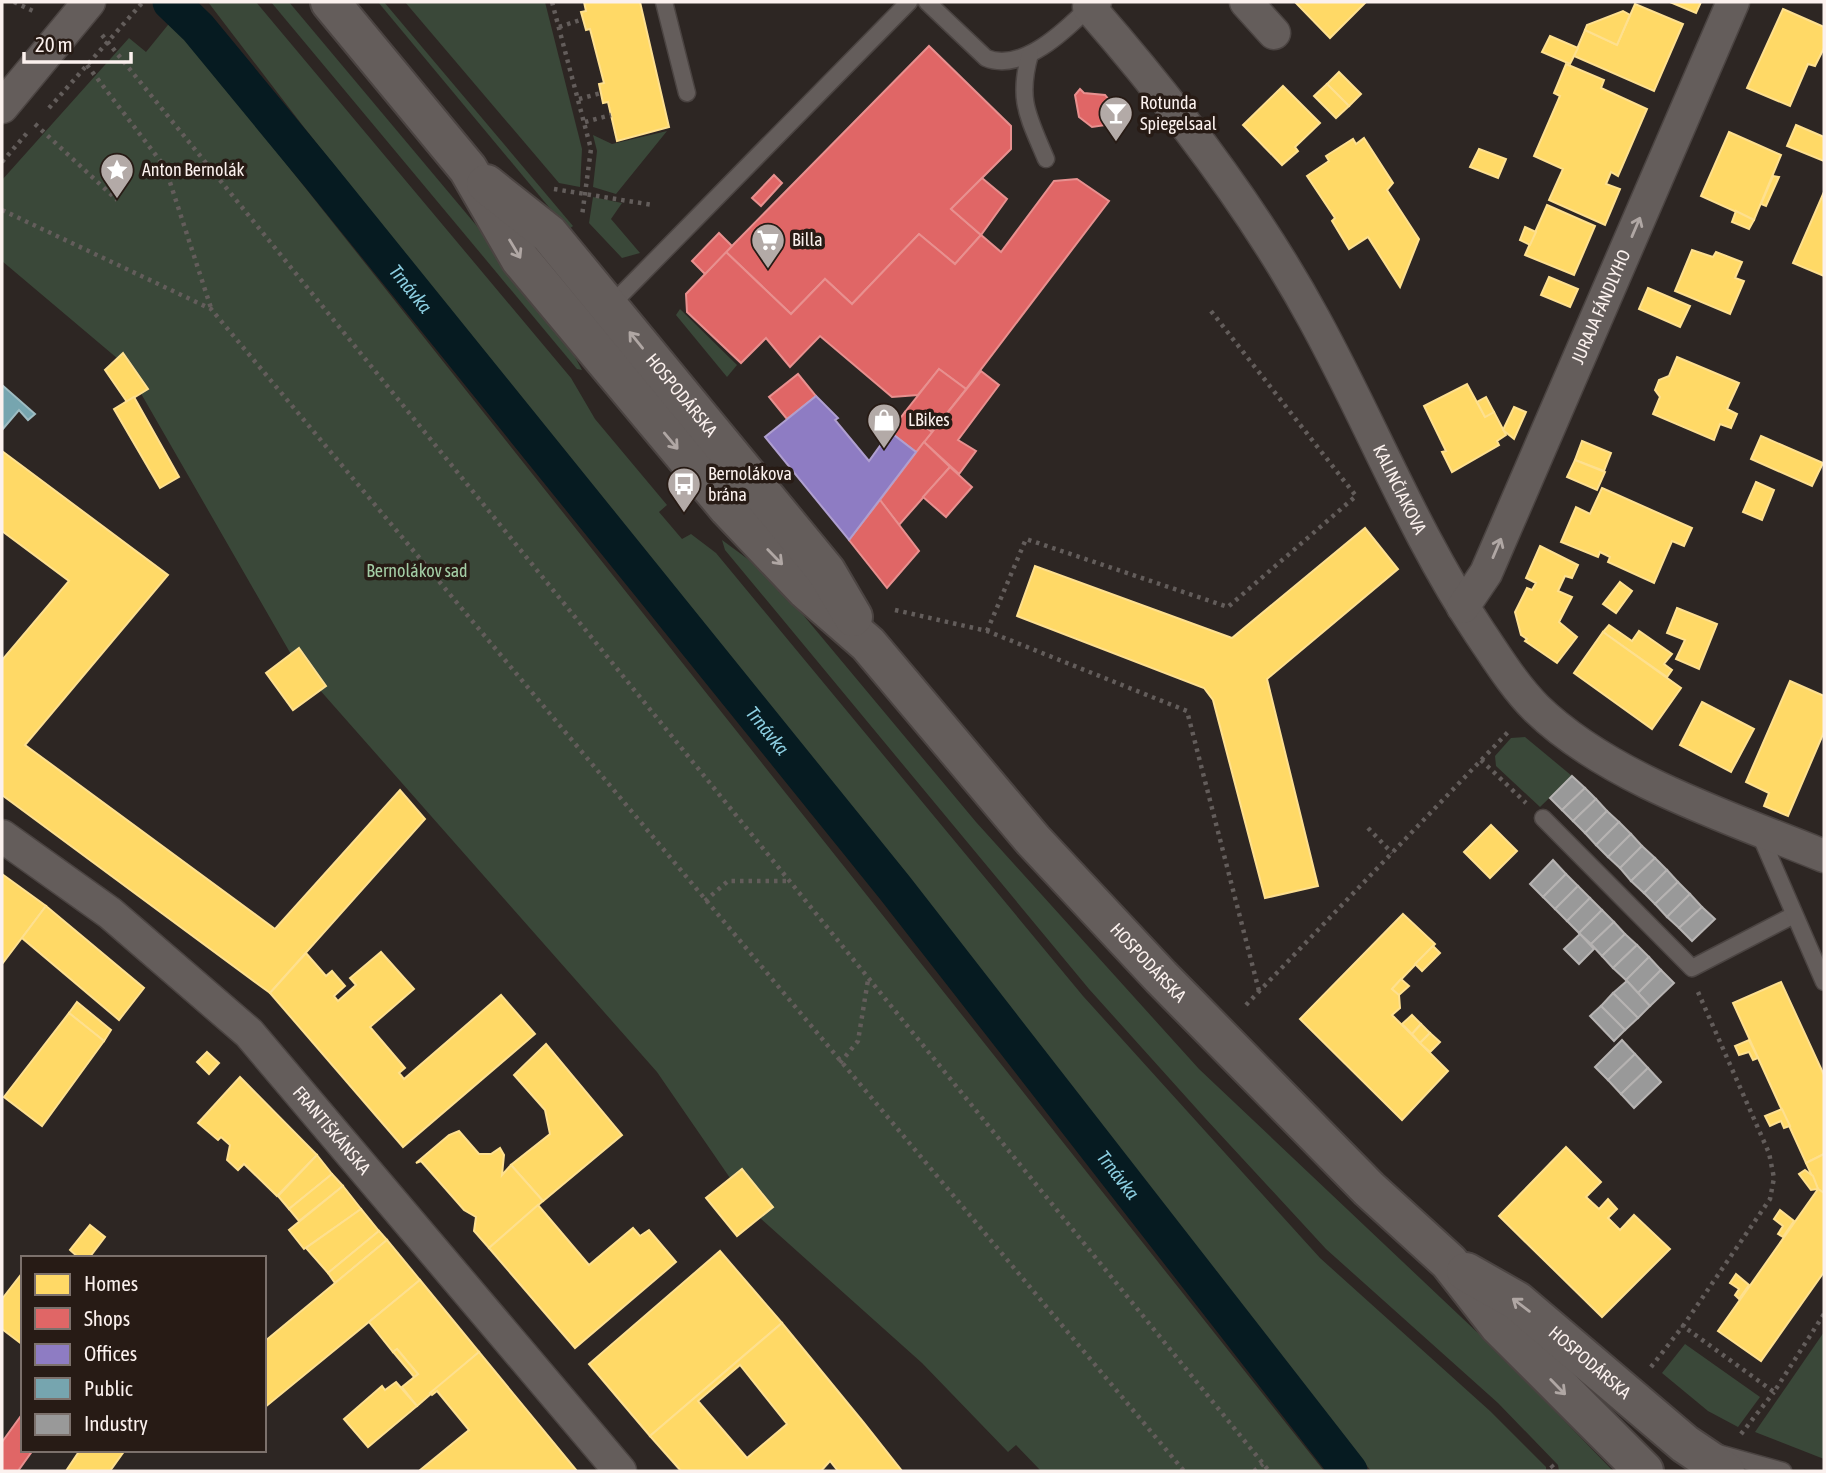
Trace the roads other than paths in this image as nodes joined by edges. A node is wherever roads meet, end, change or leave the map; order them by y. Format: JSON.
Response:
{"nodes":[{"id":1,"x":89,"y":2,"type":"edge"},
{"id":2,"x":330,"y":2,"type":"edge"},
{"id":3,"x":664,"y":2,"type":"edge"},
{"id":4,"x":909,"y":2,"type":"edge"},
{"id":5,"x":927,"y":2,"type":"edge"},
{"id":6,"x":1246,"y":2,"type":"edge"},
{"id":7,"x":1733,"y":2,"type":"edge"},
{"id":8,"x":1092,"y":5,"type":"edge"},
{"id":9,"x":1274,"y":33,"type":"dead end"},
{"id":10,"x":1030,"y":54,"type":"junction"},
{"id":11,"x":687,"y":93,"type":"dead end"},
{"id":12,"x":2,"y":107,"type":"edge"},
{"id":13,"x":1046,"y":159,"type":"dead end"},
{"id":14,"x":468,"y":169,"type":"junction"},
{"id":15,"x":608,"y":307,"type":"junction"},
{"id":16,"x":1463,"y":607,"type":"junction"},
{"id":17,"x":868,"y":644,"type":"junction"},
{"id":18,"x":1543,"y":818,"type":"road end"},
{"id":19,"x":1758,"y":829,"type":"junction"},
{"id":20,"x":2,"y":836,"type":"edge"},
{"id":21,"x":1824,"y":856,"type":"edge"},
{"id":22,"x":1794,"y":915,"type":"junction"},
{"id":23,"x":1824,"y":982,"type":"edge"},
{"id":24,"x":1449,"y":1262,"type":"junction"},
{"id":25,"x":1685,"y":1444,"type":"junction"},
{"id":26,"x":620,"y":1471,"type":"edge"},
{"id":27,"x":1643,"y":1471,"type":"edge"},
{"id":28,"x":1725,"y":1471,"type":"edge"},
{"id":29,"x":1783,"y":1471,"type":"edge"}],
"edges":[{"from":1,"to":12,"type":"street"},
{"from":2,"to":14,"type":"street","name":"HOSPODÁRSKA"},
{"from":3,"to":11,"type":"lane"},
{"from":4,"to":15,"type":"lane"},
{"from":5,"to":10,"type":"lane"},
{"from":6,"to":9,"type":"street"},
{"from":16,"to":7,"type":"street","name":"JURAJA FÁNDLYHO","one_way":true},
{"from":8,"to":10,"type":"lane"},
{"from":8,"to":16,"type":"street","name":"KALINČIAKOVA"},
{"from":10,"to":13,"type":"lane"},
{"from":14,"to":15,"type":"street","name":"HOSPODÁRSKA"},
{"from":14,"to":17,"type":"street","name":"HOSPODÁRSKA","one_way":true},
{"from":17,"to":15,"type":"street","name":"HOSPODÁRSKA","one_way":true},
{"from":16,"to":19,"type":"street","name":"KALINČIAKOVA"},
{"from":17,"to":24,"type":"street","name":"HOSPODÁRSKA"},
{"from":18,"to":22,"type":"lane"},
{"from":19,"to":21,"type":"street","name":"KALINČIAKOVA"},
{"from":19,"to":22,"type":"lane"},
{"from":20,"to":26,"type":"street","name":"FRANTIŠKÁNSKA"},
{"from":22,"to":23,"type":"lane"},
{"from":25,"to":24,"type":"street","name":"HOSPODÁRSKA","one_way":true},
{"from":24,"to":27,"type":"street","name":"HOSPODÁRSKA","one_way":true},
{"from":25,"to":28,"type":"street","name":"HOSPODÁRSKA"},
{"from":25,"to":29,"type":"lane"}]}
